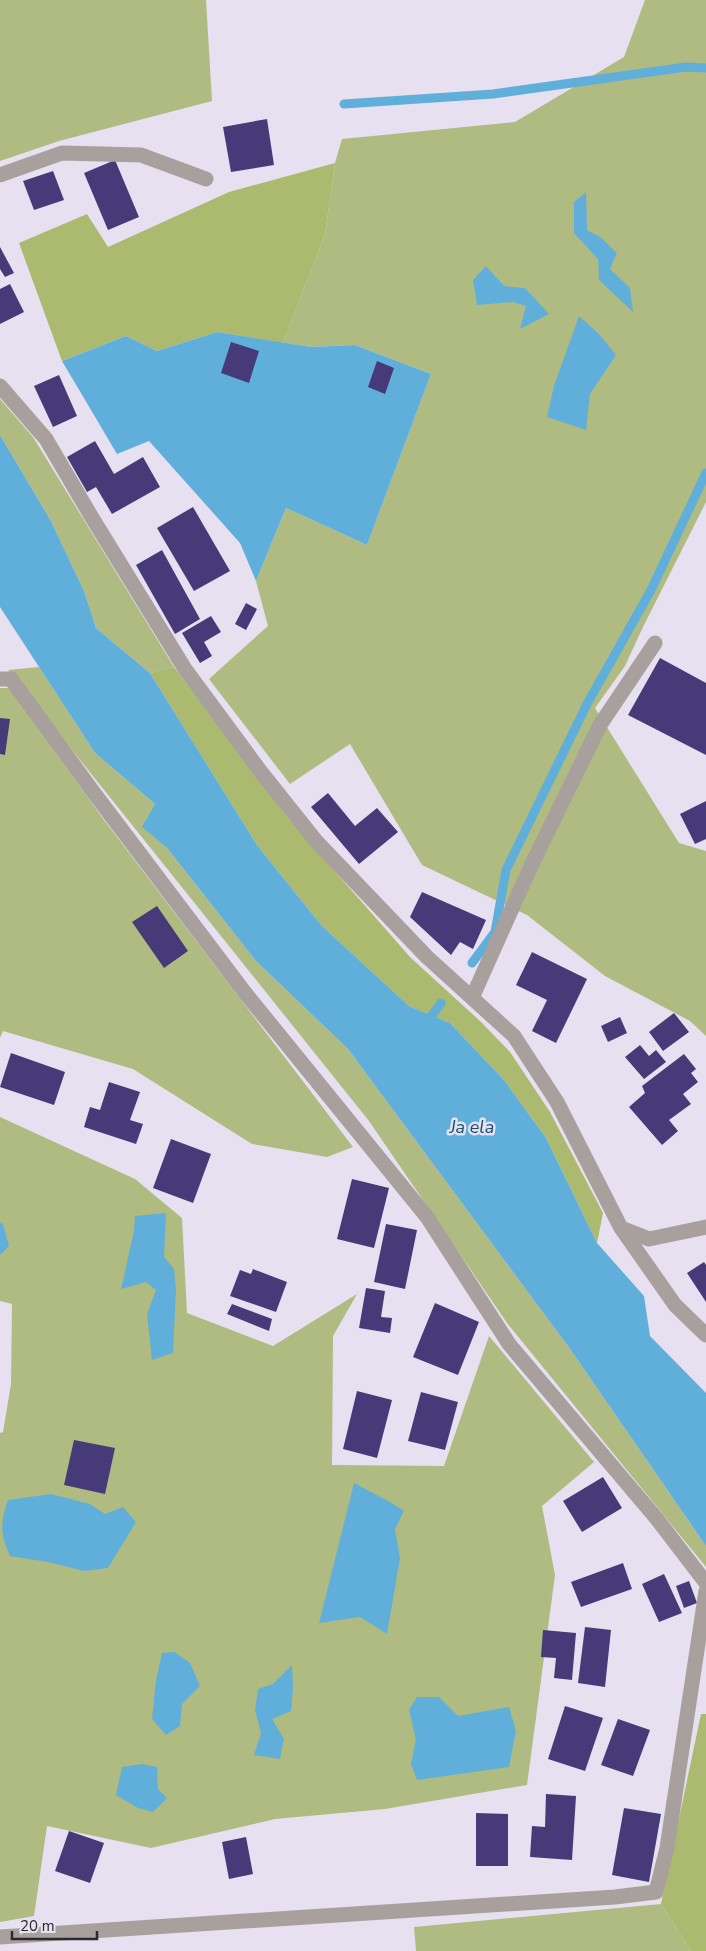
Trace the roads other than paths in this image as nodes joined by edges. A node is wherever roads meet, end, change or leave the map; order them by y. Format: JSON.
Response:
{"nodes":[{"id":1,"x":0,"y":176,"type":"edge"},
{"id":2,"x":206,"y":179,"type":"dead end"},
{"id":3,"x":0,"y":386,"type":"edge"},
{"id":4,"x":655,"y":643,"type":"dead end"},
{"id":5,"x":0,"y":679,"type":"edge"},
{"id":6,"x":472,"y":998,"type":"junction"},
{"id":7,"x":706,"y":1227,"type":"edge"},
{"id":8,"x":622,"y":1228,"type":"junction"},
{"id":9,"x":706,"y":1335,"type":"edge"},
{"id":10,"x":706,"y":1583,"type":"edge"},
{"id":11,"x":706,"y":1591,"type":"edge"},
{"id":12,"x":0,"y":1937,"type":"edge"}],
"edges":[{"from":1,"to":2,"type":"street"},
{"from":3,"to":6,"type":"street"},
{"from":4,"to":6,"type":"street"},
{"from":5,"to":10,"type":"street"},
{"from":6,"to":8,"type":"street"},
{"from":7,"to":8,"type":"street"},
{"from":8,"to":9,"type":"street"},
{"from":11,"to":12,"type":"street"}]}
